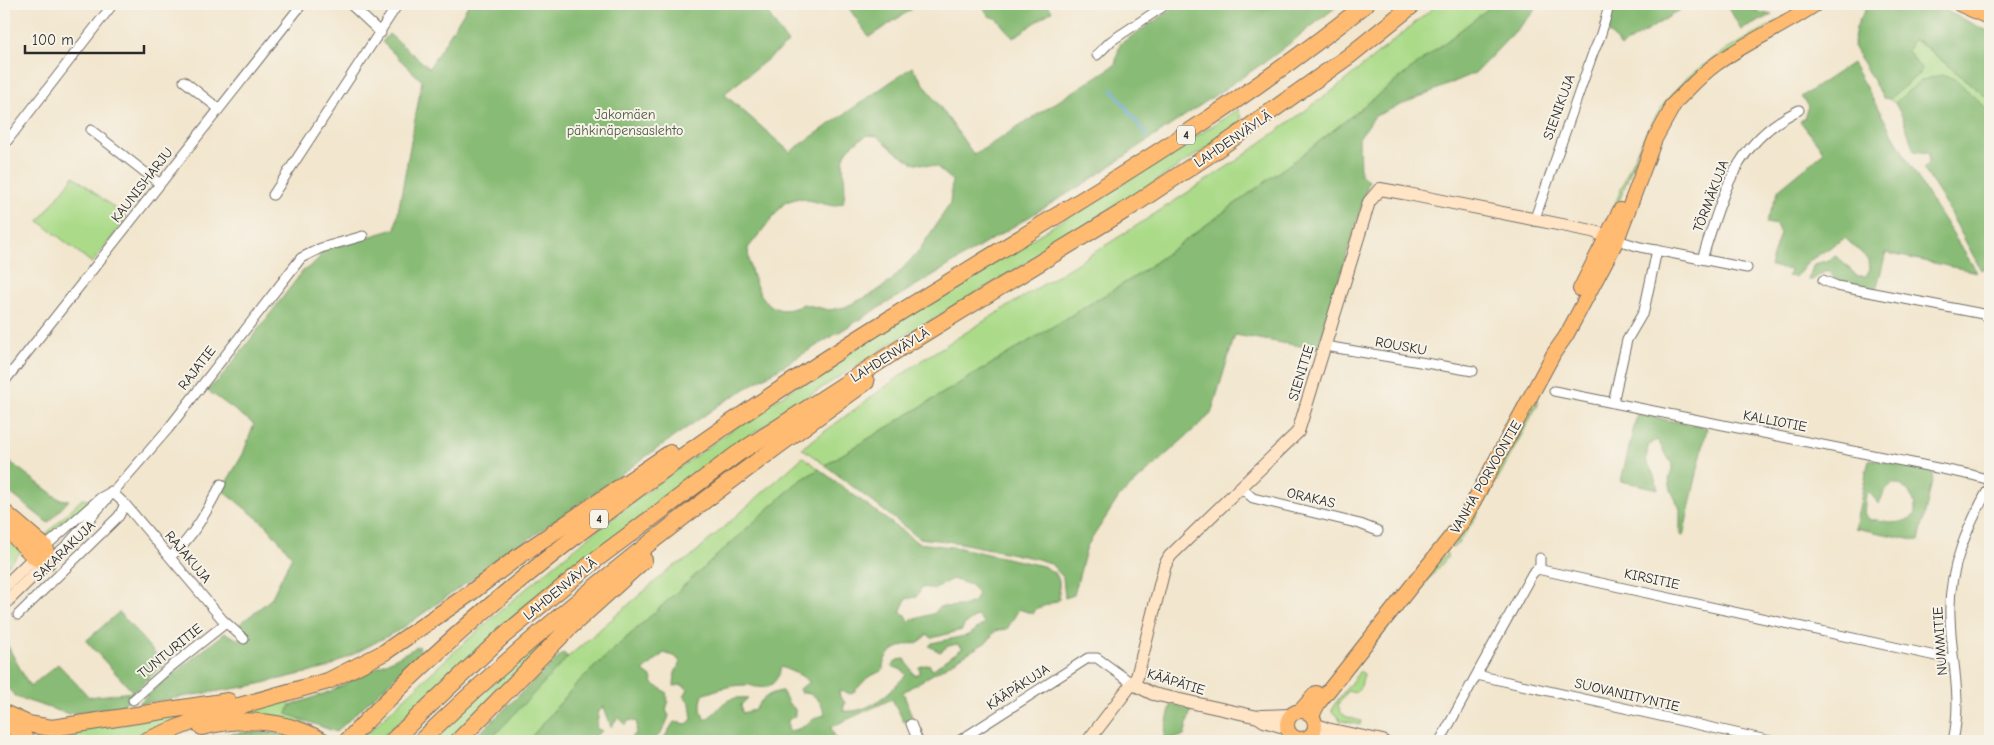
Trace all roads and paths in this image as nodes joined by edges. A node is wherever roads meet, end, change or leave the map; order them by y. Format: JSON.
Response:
{"nodes":[{"id":1,"x":113,"y":4,"type":"edge"},
{"id":2,"x":302,"y":4,"type":"edge"},
{"id":3,"x":350,"y":4,"type":"edge"},
{"id":4,"x":398,"y":4,"type":"edge"},
{"id":5,"x":1167,"y":4,"type":"edge"},
{"id":6,"x":1366,"y":4,"type":"edge"},
{"id":7,"x":1414,"y":4,"type":"edge"},
{"id":8,"x":1610,"y":4,"type":"edge"},
{"id":9,"x":1816,"y":4,"type":"edge"},
{"id":10,"x":1828,"y":4,"type":"edge"},
{"id":11,"x":1959,"y":4,"type":"edge"},
{"id":12,"x":1983,"y":4,"type":"edge"},
{"id":13,"x":1990,"y":8,"type":"edge"},
{"id":14,"x":1990,"y":18,"type":"edge"},
{"id":15,"x":1778,"y":29,"type":"junction"},
{"id":16,"x":381,"y":33,"type":"junction"},
{"id":17,"x":1097,"y":55,"type":"dead end"},
{"id":18,"x":184,"y":80,"type":"dead end"},
{"id":19,"x":219,"y":109,"type":"junction"},
{"id":20,"x":1799,"y":110,"type":"dead end"},
{"id":21,"x":91,"y":130,"type":"dead end"},
{"id":22,"x":4,"y":145,"type":"edge"},
{"id":23,"x":160,"y":184,"type":"junction"},
{"id":24,"x":273,"y":195,"type":"dead end"},
{"id":25,"x":1534,"y":221,"type":"junction"},
{"id":26,"x":363,"y":236,"type":"dead end"},
{"id":27,"x":1612,"y":238,"type":"junction"},
{"id":28,"x":1657,"y":250,"type":"junction"},
{"id":29,"x":1702,"y":259,"type":"junction"},
{"id":30,"x":1747,"y":268,"type":"dead end"},
{"id":31,"x":1823,"y":280,"type":"dead end"},
{"id":32,"x":1990,"y":319,"type":"edge"},
{"id":33,"x":945,"y":321,"type":"junction"},
{"id":34,"x":1325,"y":346,"type":"junction"},
{"id":35,"x":1473,"y":371,"type":"dead end"},
{"id":36,"x":4,"y":382,"type":"edge"},
{"id":37,"x":788,"y":383,"type":"junction"},
{"id":38,"x":1554,"y":391,"type":"dead end"},
{"id":39,"x":1613,"y":403,"type":"junction"},
{"id":40,"x":746,"y":468,"type":"junction"},
{"id":41,"x":1990,"y":480,"type":"edge"},
{"id":42,"x":221,"y":484,"type":"dead end"},
{"id":43,"x":1990,"y":486,"type":"edge"},
{"id":44,"x":1241,"y":488,"type":"junction"},
{"id":45,"x":111,"y":491,"type":"junction"},
{"id":46,"x":125,"y":504,"type":"junction"},
{"id":47,"x":4,"y":512,"type":"edge"},
{"id":48,"x":4,"y":526,"type":"edge"},
{"id":49,"x":1378,"y":531,"type":"dead end"},
{"id":50,"x":42,"y":555,"type":"junction"},
{"id":51,"x":170,"y":556,"type":"junction"},
{"id":52,"x":1540,"y":558,"type":"dead end"},
{"id":53,"x":1540,"y":569,"type":"junction"},
{"id":54,"x":4,"y":587,"type":"edge"},
{"id":55,"x":4,"y":604,"type":"edge"},
{"id":56,"x":18,"y":615,"type":"dead end"},
{"id":57,"x":226,"y":624,"type":"junction"},
{"id":58,"x":244,"y":639,"type":"dead end"},
{"id":59,"x":1092,"y":657,"type":"joint"},
{"id":60,"x":1954,"y":660,"type":"junction"},
{"id":61,"x":1477,"y":675,"type":"junction"},
{"id":62,"x":1133,"y":684,"type":"junction"},
{"id":63,"x":297,"y":690,"type":"junction"},
{"id":64,"x":133,"y":700,"type":"dead end"},
{"id":65,"x":4,"y":713,"type":"edge"},
{"id":66,"x":4,"y":718,"type":"edge"},
{"id":67,"x":911,"y":724,"type":"dead end"},
{"id":68,"x":1300,"y":728,"type":"edge"},
{"id":69,"x":351,"y":737,"type":"edge"},
{"id":70,"x":27,"y":741,"type":"edge"},
{"id":71,"x":145,"y":741,"type":"edge"},
{"id":72,"x":170,"y":741,"type":"edge"},
{"id":73,"x":323,"y":741,"type":"edge"},
{"id":74,"x":392,"y":741,"type":"edge"},
{"id":75,"x":421,"y":741,"type":"edge"},
{"id":76,"x":458,"y":741,"type":"edge"},
{"id":77,"x":918,"y":741,"type":"edge"},
{"id":78,"x":959,"y":741,"type":"edge"},
{"id":79,"x":1088,"y":741,"type":"edge"},
{"id":80,"x":1344,"y":741,"type":"edge"},
{"id":81,"x":1383,"y":741,"type":"edge"},
{"id":82,"x":1440,"y":741,"type":"edge"},
{"id":83,"x":1771,"y":741,"type":"edge"},
{"id":84,"x":1953,"y":741,"type":"edge"}],
"edges":[{"from":1,"to":22,"type":"street"},
{"from":2,"to":19,"type":"street","name":"KAUNISHARJU"},
{"from":3,"to":16,"type":"street"},
{"from":4,"to":16,"type":"street"},
{"from":5,"to":17,"type":"street"},
{"from":6,"to":37,"type":"highway","number":"4"},
{"from":7,"to":33,"type":"highway","name":"LAHDENVÄYLÄ","number":"4"},
{"from":8,"to":25,"type":"street","name":"SIENIKUJA"},
{"from":9,"to":15,"type":"main road","name":"VANHA PORVOONTIE"},
{"from":10,"to":15,"type":"main road","name":"VANHA PORVOONTIE"},
{"from":11,"to":14,"type":"main road"},
{"from":12,"to":13,"type":"main road"},
{"from":15,"to":27,"type":"main road","name":"VANHA PORVOONTIE"},
{"from":16,"to":24,"type":"street"},
{"from":18,"to":19,"type":"street"},
{"from":19,"to":23,"type":"street","name":"KAUNISHARJU"},
{"from":20,"to":29,"type":"street","name":"TÖRMÄKUJA"},
{"from":21,"to":23,"type":"street"},
{"from":23,"to":36,"type":"street","name":"KAUNISHARJU"},
{"from":25,"to":27,"type":"street","name":"SIENITIE"},
{"from":25,"to":34,"type":"street","name":"SIENITIE"},
{"from":26,"to":45,"type":"street","name":"RAJATIE"},
{"from":27,"to":28,"type":"street"},
{"from":27,"to":68,"type":"main road","name":"VANHA PORVOONTIE"},
{"from":28,"to":29,"type":"street"},
{"from":28,"to":39,"type":"street"},
{"from":29,"to":30,"type":"street"},
{"from":31,"to":32,"type":"street"},
{"from":33,"to":40,"type":"highway"},
{"from":33,"to":74,"type":"highway","name":"LAHDENVÄYLÄ","number":"4"},
{"from":34,"to":35,"type":"street","name":"ROUSKU"},
{"from":34,"to":44,"type":"street","name":"SIENITIE"},
{"from":37,"to":63,"type":"highway"},
{"from":37,"to":69,"type":"highway","number":"4"},
{"from":38,"to":39,"type":"street","name":"KALLIOTIE"},
{"from":39,"to":41,"type":"street","name":"KALLIOTIE"},
{"from":40,"to":75,"type":"highway"},
{"from":40,"to":76,"type":"highway"},
{"from":42,"to":51,"type":"street"},
{"from":43,"to":60,"type":"street","name":"NUMMITIE"},
{"from":44,"to":49,"type":"street","name":"ORAKAS"},
{"from":44,"to":62,"type":"street","name":"SIENITIE"},
{"from":45,"to":46,"type":"street","name":"RAJAKUJA"},
{"from":45,"to":50,"type":"street","name":"RAJATIE"},
{"from":45,"to":50,"type":"street","name":"RAJATIE"},
{"from":46,"to":51,"type":"street","name":"RAJAKUJA"},
{"from":46,"to":56,"type":"street","name":"SAKARAKUJA"},
{"from":47,"to":50,"type":"highway"},
{"from":48,"to":50,"type":"highway"},
{"from":50,"to":54,"type":"street"},
{"from":50,"to":55,"type":"street"},
{"from":51,"to":57,"type":"street","name":"RAJAKUJA"},
{"from":52,"to":53,"type":"street"},
{"from":53,"to":60,"type":"street","name":"KIRSITIE"},
{"from":53,"to":61,"type":"street"},
{"from":57,"to":58,"type":"street","name":"RAJAKUJA"},
{"from":57,"to":64,"type":"street","name":"TUNTURITIE"},
{"from":59,"to":62,"type":"street","name":"KÄÄPÄTIE"},
{"from":59,"to":78,"type":"street","name":"KÄÄPÄKUJA"},
{"from":60,"to":84,"type":"street","name":"NUMMITIE"},
{"from":61,"to":82,"type":"street"},
{"from":61,"to":83,"type":"street","name":"SUOVANIITYNTIE"},
{"from":62,"to":68,"type":"street","name":"KÄÄPÄTIE"},
{"from":62,"to":79,"type":"street","name":"SIENITIE"},
{"from":63,"to":65,"type":"highway"},
{"from":63,"to":71,"type":"highway"},
{"from":66,"to":70,"type":"highway"},
{"from":67,"to":77,"type":"street"},
{"from":68,"to":80,"type":"street"},
{"from":68,"to":81,"type":"street"},
{"from":72,"to":73,"type":"highway"}]}
